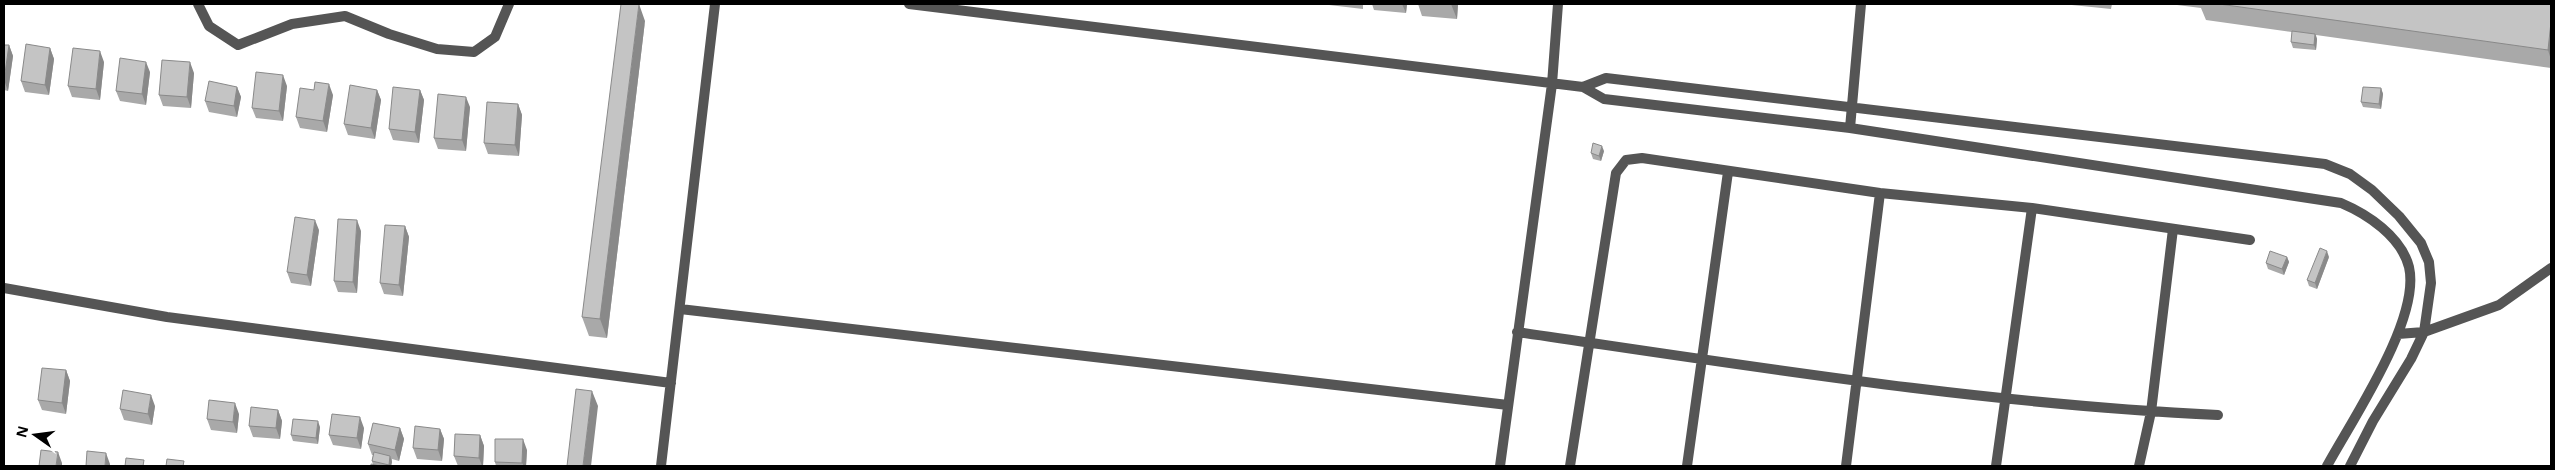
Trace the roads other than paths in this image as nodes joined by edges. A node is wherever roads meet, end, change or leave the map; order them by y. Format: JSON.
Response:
{"nodes":[{"id":1,"x":198,"y":4,"type":"edge"},
{"id":2,"x":509,"y":4,"type":"edge"},
{"id":3,"x":715,"y":4,"type":"edge"},
{"id":4,"x":909,"y":4,"type":"edge"},
{"id":5,"x":1558,"y":4,"type":"edge"},
{"id":6,"x":1862,"y":4,"type":"edge"},
{"id":7,"x":1552,"y":84,"type":"junction"},
{"id":8,"x":1583,"y":87,"type":"junction"},
{"id":9,"x":1852,"y":107,"type":"junction"},
{"id":10,"x":1850,"y":128,"type":"junction"},
{"id":11,"x":1728,"y":172,"type":"junction"},
{"id":12,"x":1880,"y":193,"type":"junction"},
{"id":13,"x":2032,"y":208,"type":"junction"},
{"id":14,"x":2173,"y":229,"type":"junction"},
{"id":15,"x":2250,"y":240,"type":"dead end"},
{"id":16,"x":2551,"y":268,"type":"edge"},
{"id":17,"x":4,"y":288,"type":"edge"},
{"id":18,"x":680,"y":309,"type":"junction"},
{"id":19,"x":1517,"y":332,"type":"junction"},
{"id":20,"x":2424,"y":332,"type":"junction"},
{"id":21,"x":2398,"y":334,"type":"junction"},
{"id":22,"x":1589,"y":343,"type":"junction"},
{"id":23,"x":1701,"y":359,"type":"junction"},
{"id":24,"x":1855,"y":382,"type":"junction"},
{"id":25,"x":671,"y":383,"type":"junction"},
{"id":26,"x":2007,"y":399,"type":"junction"},
{"id":27,"x":1508,"y":405,"type":"junction"},
{"id":28,"x":2150,"y":412,"type":"junction"},
{"id":29,"x":2218,"y":414,"type":"dead end"},
{"id":30,"x":661,"y":466,"type":"edge"},
{"id":31,"x":1500,"y":466,"type":"edge"},
{"id":32,"x":1570,"y":466,"type":"edge"},
{"id":33,"x":1687,"y":466,"type":"edge"},
{"id":34,"x":1846,"y":466,"type":"edge"},
{"id":35,"x":1996,"y":466,"type":"edge"},
{"id":36,"x":2139,"y":466,"type":"edge"},
{"id":37,"x":2326,"y":466,"type":"edge"},
{"id":38,"x":2350,"y":466,"type":"edge"}],
"edges":[{"from":1,"to":2,"type":"lane"},
{"from":3,"to":18,"type":"lane"},
{"from":4,"to":7,"type":"lane"},
{"from":5,"to":7,"type":"lane"},
{"from":6,"to":9,"type":"lane"},
{"from":7,"to":8,"type":"lane"},
{"from":7,"to":19,"type":"lane"},
{"from":8,"to":9,"type":"lane"},
{"from":8,"to":10,"type":"lane"},
{"from":9,"to":10,"type":"lane"},
{"from":9,"to":20,"type":"lane"},
{"from":10,"to":21,"type":"lane"},
{"from":11,"to":12,"type":"lane"},
{"from":11,"to":22,"type":"lane"},
{"from":11,"to":23,"type":"lane"},
{"from":12,"to":13,"type":"lane"},
{"from":12,"to":24,"type":"lane"},
{"from":13,"to":14,"type":"lane"},
{"from":13,"to":26,"type":"lane"},
{"from":14,"to":15,"type":"lane"},
{"from":14,"to":28,"type":"lane"},
{"from":16,"to":20,"type":"lane"},
{"from":17,"to":25,"type":"lane"},
{"from":18,"to":25,"type":"lane"},
{"from":18,"to":27,"type":"lane"},
{"from":19,"to":22,"type":"lane"},
{"from":19,"to":27,"type":"lane"},
{"from":20,"to":21,"type":"lane"},
{"from":20,"to":38,"type":"lane"},
{"from":21,"to":37,"type":"lane"},
{"from":22,"to":23,"type":"lane"},
{"from":22,"to":32,"type":"lane"},
{"from":23,"to":24,"type":"lane"},
{"from":23,"to":33,"type":"lane"},
{"from":24,"to":26,"type":"lane"},
{"from":24,"to":34,"type":"lane"},
{"from":25,"to":30,"type":"lane"},
{"from":26,"to":28,"type":"lane"},
{"from":26,"to":35,"type":"lane"},
{"from":27,"to":31,"type":"lane"},
{"from":28,"to":29,"type":"lane"},
{"from":28,"to":36,"type":"lane"}]}
